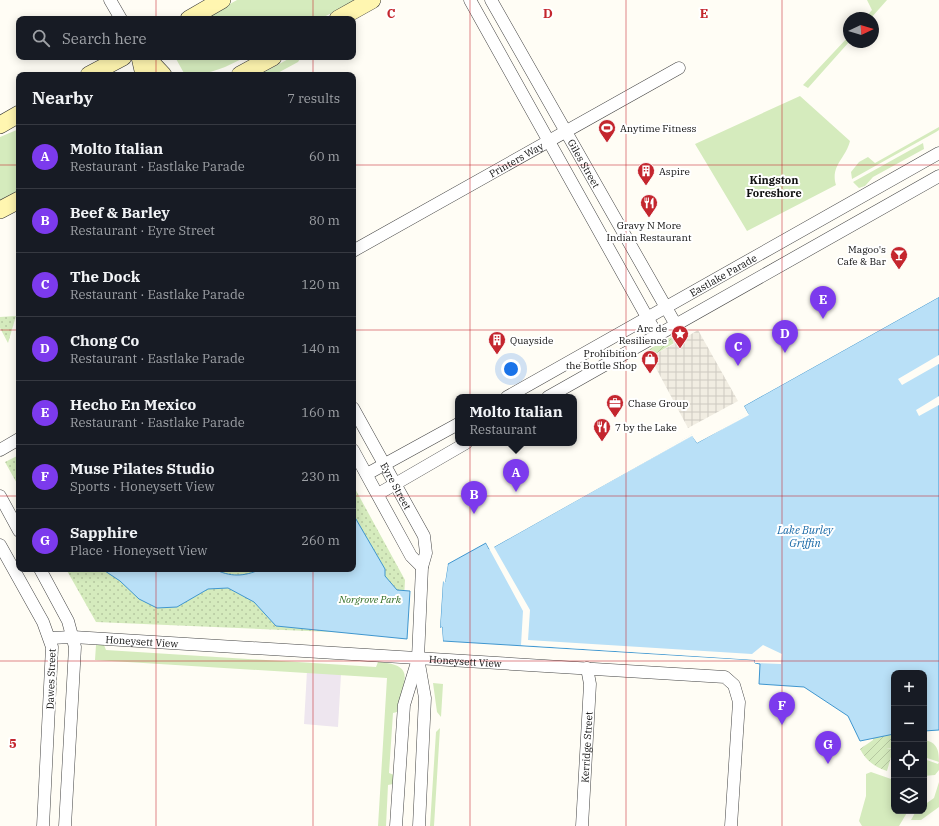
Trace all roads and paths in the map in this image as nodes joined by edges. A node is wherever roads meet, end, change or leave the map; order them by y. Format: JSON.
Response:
{"nodes":[{"id":1,"x":110,"y":0,"type":"edge"},
{"id":2,"x":222,"y":0,"type":"edge"},
{"id":3,"x":372,"y":0,"type":"edge"},
{"id":4,"x":492,"y":1,"type":"edge"},
{"id":5,"x":473,"y":5,"type":"edge"},
{"id":6,"x":119,"y":16,"type":"edge"},
{"id":7,"x":194,"y":16,"type":"edge"},
{"id":8,"x":343,"y":16,"type":"edge"},
{"id":9,"x":117,"y":60,"type":"edge"},
{"id":10,"x":141,"y":60,"type":"edge"},
{"id":11,"x":149,"y":60,"type":"edge"},
{"id":12,"x":268,"y":60,"type":"edge"},
{"id":13,"x":679,"y":68,"type":"dead end"},
{"id":14,"x":95,"y":72,"type":"edge"},
{"id":15,"x":143,"y":72,"type":"edge"},
{"id":16,"x":160,"y":72,"type":"edge"},
{"id":17,"x":246,"y":72,"type":"edge"},
{"id":18,"x":16,"y":116,"type":"edge"},
{"id":19,"x":0,"y":125,"type":"edge"},
{"id":20,"x":566,"y":131,"type":"junction"},
{"id":21,"x":549,"y":141,"type":"junction"},
{"id":22,"x":939,"y":153,"type":"edge"},
{"id":23,"x":939,"y":176,"type":"edge"},
{"id":24,"x":16,"y":202,"type":"edge"},
{"id":25,"x":0,"y":210,"type":"edge"},
{"id":26,"x":356,"y":249,"type":"edge"},
{"id":27,"x":666,"y":307,"type":"junction"},
{"id":28,"x":647,"y":318,"type":"junction"},
{"id":29,"x":676,"y":325,"type":"junction"},
{"id":30,"x":657,"y":335,"type":"junction"},
{"id":31,"x":512,"y":394,"type":"edge"},
{"id":32,"x":553,"y":394,"type":"edge"},
{"id":33,"x":356,"y":413,"type":"edge"},
{"id":34,"x":455,"y":426,"type":"edge"},
{"id":35,"x":16,"y":441,"type":"edge"},
{"id":36,"x":461,"y":446,"type":"edge"},
{"id":37,"x":0,"y":450,"type":"edge"},
{"id":38,"x":356,"y":455,"type":"edge"},
{"id":39,"x":385,"y":465,"type":"junction"},
{"id":40,"x":367,"y":474,"type":"junction"},
{"id":41,"x":396,"y":483,"type":"junction"},
{"id":42,"x":378,"y":494,"type":"junction"},
{"id":43,"x":0,"y":496,"type":"edge"},
{"id":44,"x":16,"y":525,"type":"edge"},
{"id":45,"x":0,"y":545,"type":"edge"},
{"id":46,"x":422,"y":568,"type":"junction"},
{"id":47,"x":42,"y":572,"type":"edge"},
{"id":48,"x":73,"y":637,"type":"junction"},
{"id":49,"x":50,"y":638,"type":"junction"},
{"id":50,"x":418,"y":658,"type":"junction"},
{"id":51,"x":587,"y":668,"type":"junction"},
{"id":52,"x":43,"y":826,"type":"edge"},
{"id":53,"x":65,"y":826,"type":"edge"},
{"id":54,"x":396,"y":826,"type":"edge"},
{"id":55,"x":419,"y":826,"type":"edge"},
{"id":56,"x":582,"y":826,"type":"edge"},
{"id":57,"x":730,"y":826,"type":"edge"}],
"edges":[{"from":1,"to":6,"type":"street"},
{"from":2,"to":7,"type":"main road"},
{"from":3,"to":8,"type":"main road"},
{"from":4,"to":5,"type":"street","name":"Giles Street"},
{"from":4,"to":20,"type":"street","name":"Giles Street"},
{"from":5,"to":21,"type":"street","name":"Giles Street"},
{"from":9,"to":14,"type":"main road"},
{"from":10,"to":15,"type":"main road"},
{"from":11,"to":16,"type":"main road"},
{"from":12,"to":17,"type":"main road"},
{"from":13,"to":20,"type":"street","name":"Printers Way"},
{"from":18,"to":19,"type":"main road"},
{"from":20,"to":21,"type":"street","name":"Printers Way"},
{"from":20,"to":27,"type":"street","name":"Giles Street"},
{"from":21,"to":26,"type":"street","name":"Printers Way"},
{"from":21,"to":28,"type":"street","name":"Giles Street"},
{"from":22,"to":27,"type":"street","name":"Eastlake Parade"},
{"from":23,"to":29,"type":"street","name":"Eastlake Parade"},
{"from":24,"to":25,"type":"main road"},
{"from":27,"to":28,"type":"street","name":"Eastlake Parade"},
{"from":27,"to":29,"type":"street","name":"Giles Street"},
{"from":28,"to":30,"type":"street","name":"Giles Street"},
{"from":28,"to":31,"type":"street","name":"Eastlake Parade"},
{"from":29,"to":30,"type":"street","name":"Eastlake Parade"},
{"from":30,"to":32,"type":"street","name":"Eastlake Parade"},
{"from":33,"to":39,"type":"street","name":"Eyre Street"},
{"from":34,"to":39,"type":"street"},
{"from":35,"to":37,"type":"street"},
{"from":36,"to":41,"type":"street"},
{"from":38,"to":40,"type":"street","name":"Eyre Street"},
{"from":39,"to":40,"type":"street"},
{"from":39,"to":41,"type":"street","name":"Eyre Street"},
{"from":40,"to":42,"type":"street","name":"Eyre Street"},
{"from":41,"to":42,"type":"street"},
{"from":41,"to":46,"type":"street","name":"Eyre Street"},
{"from":42,"to":46,"type":"street","name":"Eyre Street"},
{"from":43,"to":44,"type":"street"},
{"from":45,"to":49,"type":"street","name":"Dawes Street"},
{"from":46,"to":50,"type":"street","name":"Eyre Street"},
{"from":47,"to":48,"type":"street"},
{"from":48,"to":49,"type":"street","name":"Honeysett View"},
{"from":48,"to":50,"type":"street","name":"Honeysett View"},
{"from":48,"to":53,"type":"street"},
{"from":49,"to":52,"type":"street","name":"Dawes Street"},
{"from":50,"to":51,"type":"street","name":"Honeysett View"},
{"from":50,"to":54,"type":"street","name":"Eyre Street"},
{"from":50,"to":55,"type":"street","name":"Eyre Street"},
{"from":51,"to":56,"type":"street","name":"Kerridge Street"},
{"from":51,"to":57,"type":"street","name":"Honeysett View"}]}
